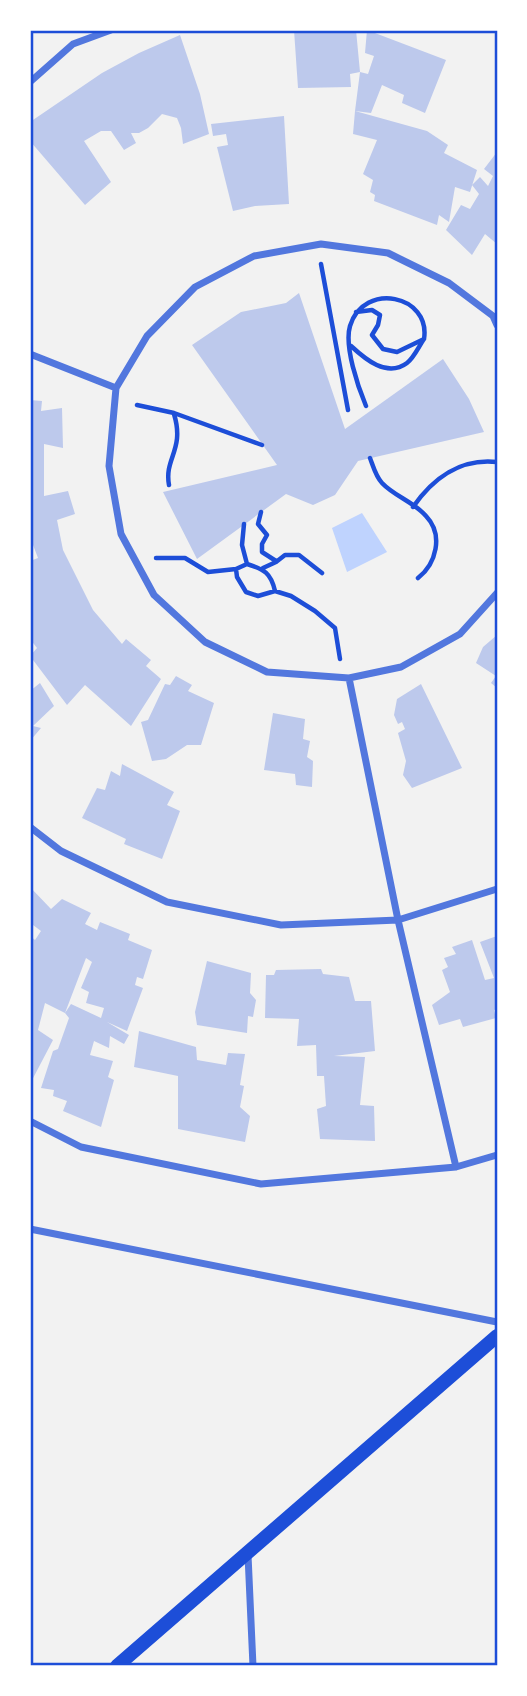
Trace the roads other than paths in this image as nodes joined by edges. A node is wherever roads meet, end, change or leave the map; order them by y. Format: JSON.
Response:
{"nodes":[{"id":1,"x":111,"y":30,"type":"edge"},
{"id":2,"x":30,"y":82,"type":"edge"},
{"id":3,"x":495,"y":314,"type":"edge"},
{"id":4,"x":497,"y":325,"type":"edge"},
{"id":5,"x":30,"y":354,"type":"edge"},
{"id":6,"x":116,"y":388,"type":"junction"},
{"id":7,"x":497,"y":593,"type":"edge"},
{"id":8,"x":349,"y":678,"type":"junction"},
{"id":9,"x":30,"y":827,"type":"edge"},
{"id":10,"x":497,"y":889,"type":"edge"},
{"id":11,"x":398,"y":920,"type":"junction"},
{"id":12,"x":30,"y":1121,"type":"edge"},
{"id":13,"x":497,"y":1154,"type":"edge"},
{"id":14,"x":456,"y":1167,"type":"junction"},
{"id":15,"x":30,"y":1229,"type":"edge"},
{"id":16,"x":497,"y":1322,"type":"edge"},
{"id":17,"x":497,"y":1336,"type":"edge"},
{"id":18,"x":248,"y":1551,"type":"junction"},
{"id":19,"x":117,"y":1666,"type":"edge"},
{"id":20,"x":253,"y":1666,"type":"edge"}],
"edges":[{"from":1,"to":2,"type":"street"},
{"from":3,"to":4,"type":"street"},
{"from":3,"to":6,"type":"street"},
{"from":5,"to":6,"type":"street"},
{"from":6,"to":8,"type":"street"},
{"from":7,"to":8,"type":"street"},
{"from":8,"to":11,"type":"street"},
{"from":9,"to":11,"type":"street"},
{"from":10,"to":11,"type":"street"},
{"from":11,"to":14,"type":"street"},
{"from":12,"to":14,"type":"street"},
{"from":13,"to":14,"type":"street"},
{"from":15,"to":16,"type":"street"},
{"from":17,"to":18,"type":"main road"},
{"from":18,"to":19,"type":"main road"},
{"from":18,"to":20,"type":"street"}]}
